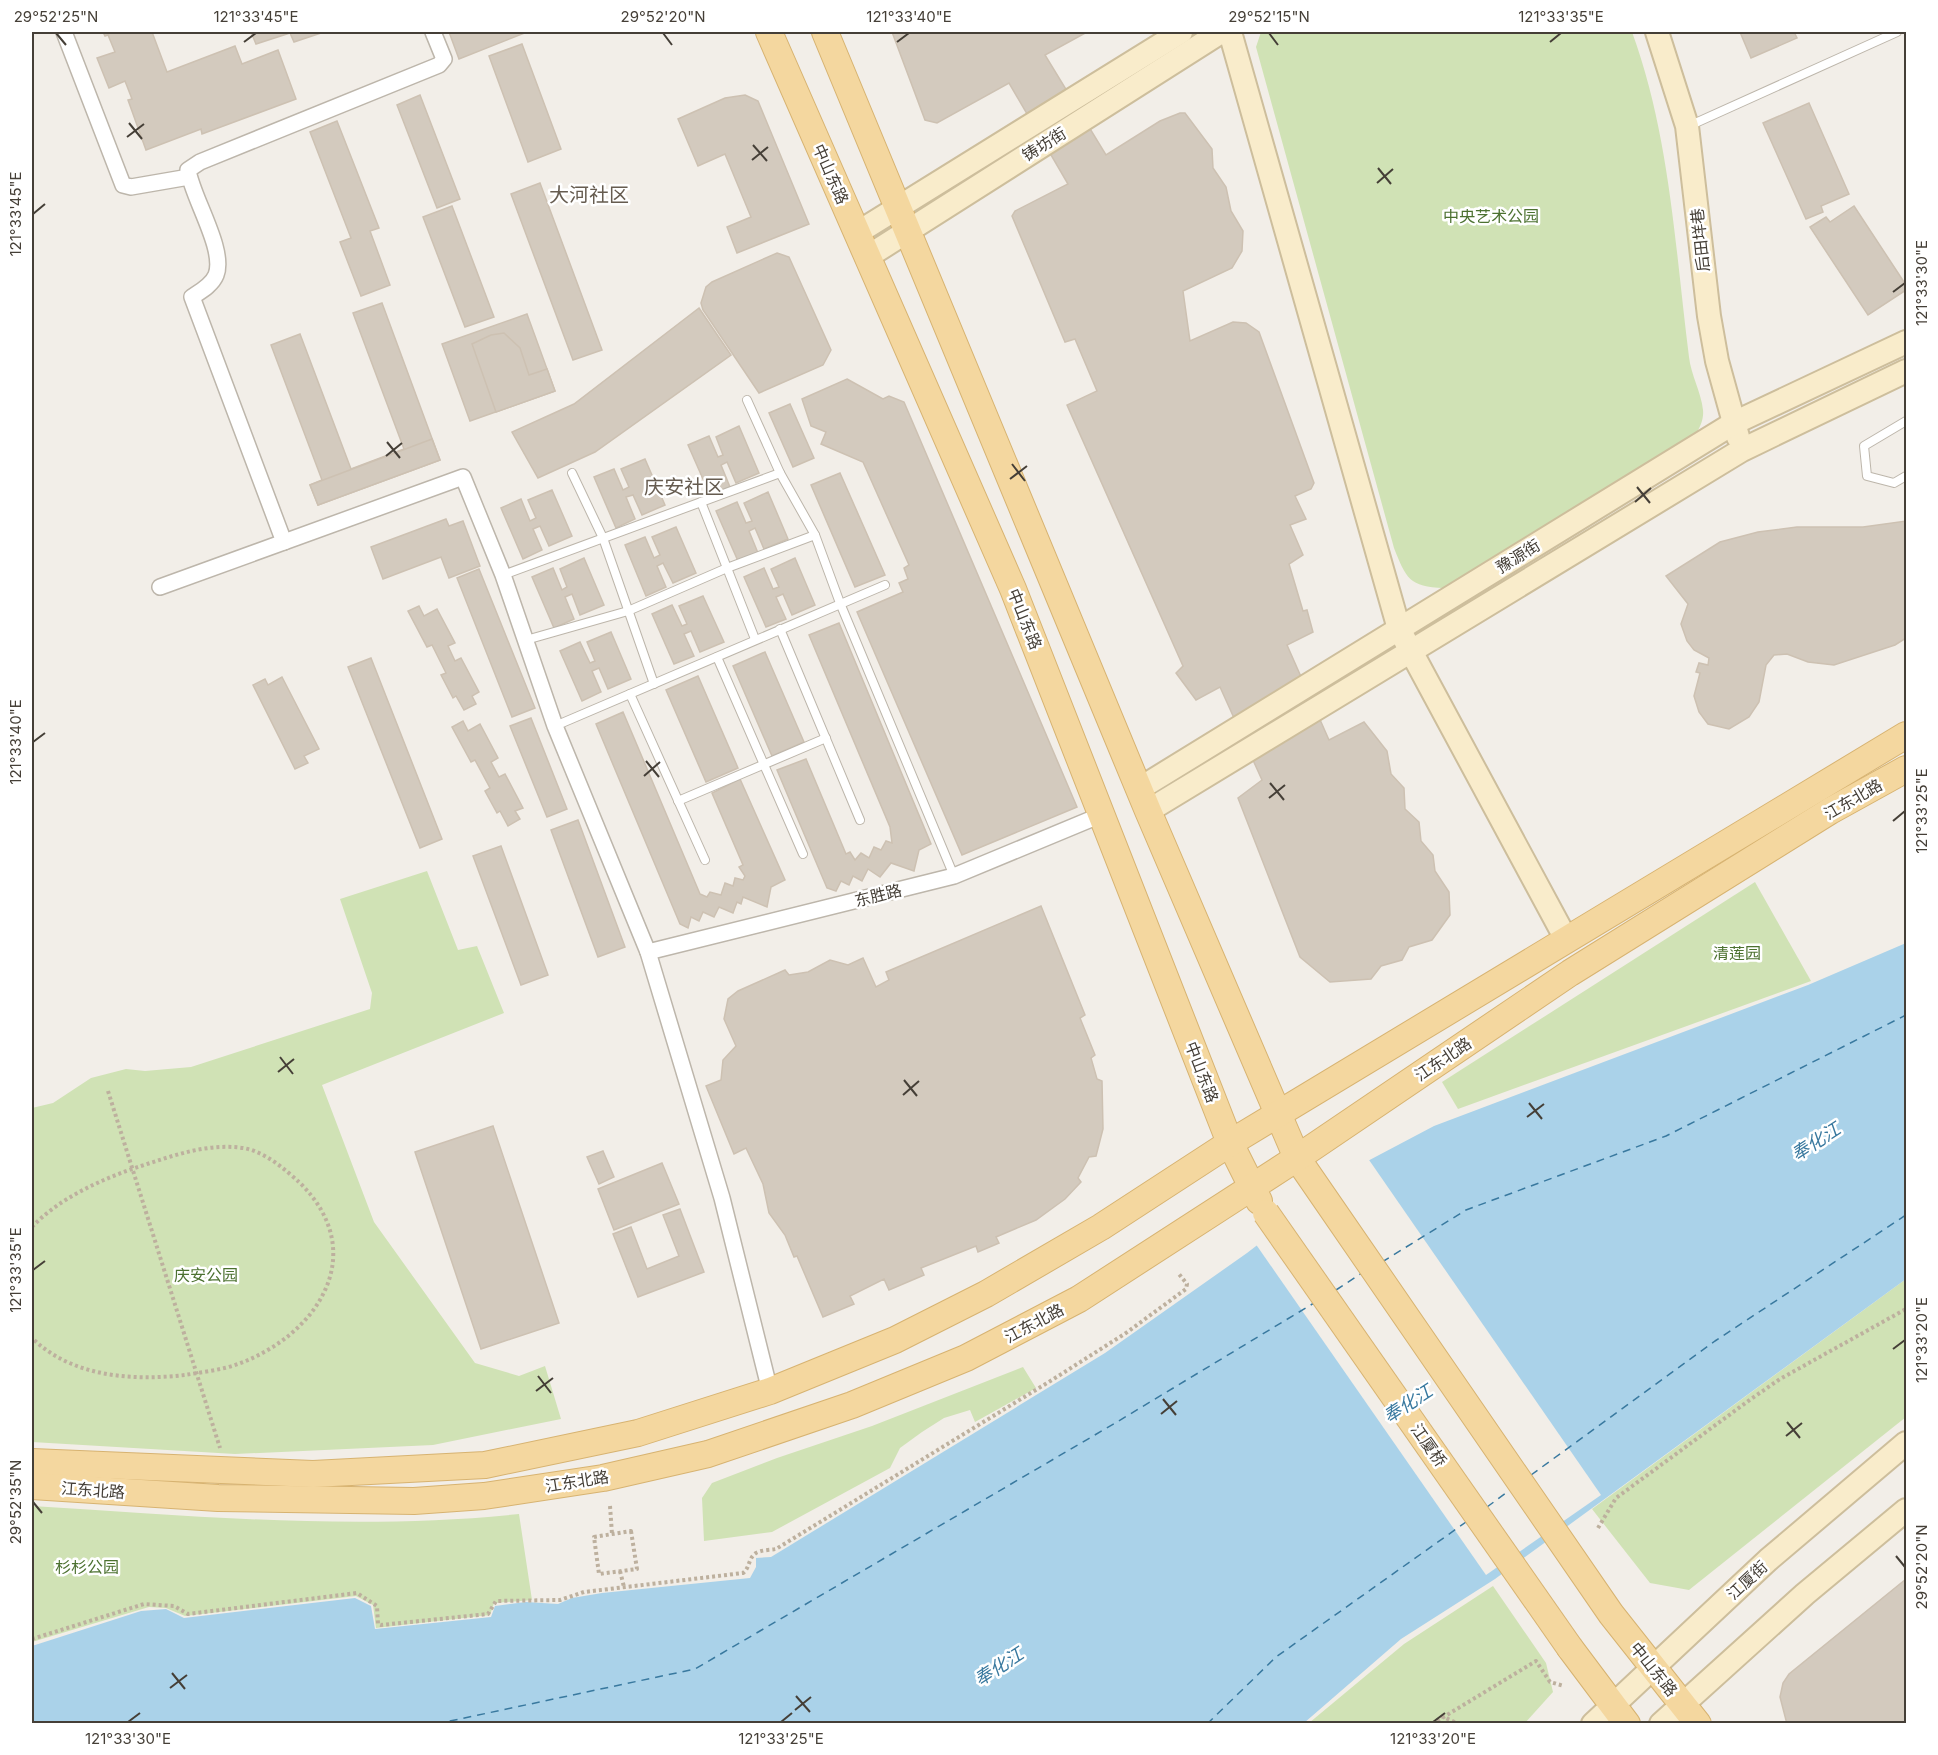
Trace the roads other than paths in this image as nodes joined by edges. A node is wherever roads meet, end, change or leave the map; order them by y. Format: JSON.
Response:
{"nodes":[{"id":1,"x":64,"y":32,"type":"edge"},
{"id":2,"x":434,"y":32,"type":"edge"},
{"id":3,"x":769,"y":32,"type":"edge"},
{"id":4,"x":825,"y":32,"type":"edge"},
{"id":5,"x":1181,"y":32,"type":"edge"},
{"id":6,"x":1221,"y":32,"type":"edge"},
{"id":7,"x":1230,"y":32,"type":"edge"},
{"id":8,"x":1657,"y":32,"type":"edge"},
{"id":9,"x":1897,"y":32,"type":"edge"},
{"id":10,"x":1688,"y":126,"type":"junction"},
{"id":11,"x":189,"y":177,"type":"junction"},
{"id":12,"x":898,"y":207,"type":"junction"},
{"id":13,"x":908,"y":230,"type":"junction"},
{"id":14,"x":857,"y":233,"type":"junction"},
{"id":15,"x":867,"y":257,"type":"junction"},
{"id":16,"x":1906,"y":342,"type":"edge"},
{"id":17,"x":1906,"y":371,"type":"edge"},
{"id":18,"x":747,"y":400,"type":"dead end"},
{"id":19,"x":1906,"y":421,"type":"edge"},
{"id":20,"x":1734,"y":423,"type":"junction"},
{"id":21,"x":1742,"y":450,"type":"junction"},
{"id":22,"x":780,"y":472,"type":"junction"},
{"id":23,"x":572,"y":473,"type":"dead end"},
{"id":24,"x":1906,"y":476,"type":"edge"},
{"id":25,"x":701,"y":502,"type":"junction"},
{"id":26,"x":815,"y":535,"type":"junction"},
{"id":27,"x":603,"y":538,"type":"junction"},
{"id":28,"x":284,"y":542,"type":"junction"},
{"id":29,"x":727,"y":568,"type":"junction"},
{"id":30,"x":503,"y":575,"type":"junction"},
{"id":31,"x":885,"y":585,"type":"dead end"},
{"id":32,"x":160,"y":587,"type":"dead end"},
{"id":33,"x":840,"y":603,"type":"junction"},
{"id":34,"x":628,"y":611,"type":"junction"},
{"id":35,"x":780,"y":629,"type":"junction"},
{"id":36,"x":1399,"y":629,"type":"junction"},
{"id":37,"x":755,"y":639,"type":"junction"},
{"id":38,"x":526,"y":640,"type":"junction"},
{"id":39,"x":1409,"y":652,"type":"junction"},
{"id":40,"x":717,"y":657,"type":"junction"},
{"id":41,"x":654,"y":684,"type":"junction"},
{"id":42,"x":630,"y":694,"type":"junction"},
{"id":43,"x":555,"y":726,"type":"junction"},
{"id":44,"x":1906,"y":735,"type":"edge"},
{"id":45,"x":826,"y":738,"type":"junction"},
{"id":46,"x":763,"y":765,"type":"junction"},
{"id":47,"x":1906,"y":769,"type":"edge"},
{"id":48,"x":1144,"y":800,"type":"junction"},
{"id":49,"x":678,"y":801,"type":"junction"},
{"id":50,"x":1101,"y":815,"type":"junction"},
{"id":51,"x":860,"y":820,"type":"dead end"},
{"id":52,"x":803,"y":854,"type":"dead end"},
{"id":53,"x":705,"y":860,"type":"dead end"},
{"id":54,"x":954,"y":876,"type":"junction"},
{"id":55,"x":1566,"y":939,"type":"junction"},
{"id":56,"x":648,"y":952,"type":"junction"},
{"id":57,"x":1278,"y":1115,"type":"junction"},
{"id":58,"x":1230,"y":1143,"type":"junction"},
{"id":59,"x":1297,"y":1158,"type":"junction"},
{"id":60,"x":1250,"y":1187,"type":"junction"},
{"id":61,"x":1266,"y":1213,"type":"joint"},
{"id":62,"x":770,"y":1391,"type":"junction"},
{"id":63,"x":1906,"y":1443,"type":"edge"},
{"id":64,"x":32,"y":1462,"type":"edge"},
{"id":65,"x":32,"y":1486,"type":"edge"},
{"id":66,"x":1906,"y":1510,"type":"edge"},
{"id":67,"x":1653,"y":1667,"type":"junction"},
{"id":68,"x":1620,"y":1714,"type":"edge"},
{"id":69,"x":1690,"y":1714,"type":"edge"},
{"id":70,"x":1593,"y":1724,"type":"edge"},
{"id":71,"x":1661,"y":1724,"type":"edge"}],
"edges":[{"from":1,"to":11,"type":"street"},
{"from":2,"to":11,"type":"street"},
{"from":3,"to":14,"type":"main road","name":"中山东路"},
{"from":4,"to":12,"type":"main road"},
{"from":5,"to":12,"type":"street","name":"铸坊街"},
{"from":6,"to":13,"type":"street","name":"铸坊街"},
{"from":7,"to":36,"type":"street"},
{"from":8,"to":10,"type":"street","name":"后田垟巷"},
{"from":9,"to":10,"type":"lane"},
{"from":10,"to":20,"type":"street","name":"后田垟巷"},
{"from":11,"to":28,"type":"street"},
{"from":12,"to":13,"type":"main road"},
{"from":12,"to":14,"type":"street","name":"铸坊街"},
{"from":13,"to":15,"type":"street","name":"铸坊街"},
{"from":13,"to":48,"type":"main road"},
{"from":14,"to":15,"type":"main road","name":"中山东路"},
{"from":15,"to":50,"type":"main road","name":"中山东路"},
{"from":16,"to":20,"type":"street","name":"豫源街"},
{"from":17,"to":21,"type":"street","name":"豫源街"},
{"from":18,"to":22,"type":"lane"},
{"from":19,"to":24,"type":"lane"},
{"from":20,"to":21,"type":"street","name":"后田垟巷"},
{"from":20,"to":36,"type":"street","name":"豫源街"},
{"from":21,"to":39,"type":"street","name":"豫源街"},
{"from":22,"to":25,"type":"lane"},
{"from":22,"to":26,"type":"lane"},
{"from":23,"to":27,"type":"lane"},
{"from":25,"to":27,"type":"lane"},
{"from":25,"to":29,"type":"lane"},
{"from":26,"to":29,"type":"lane"},
{"from":26,"to":33,"type":"lane"},
{"from":27,"to":30,"type":"lane"},
{"from":27,"to":34,"type":"lane"},
{"from":28,"to":30,"type":"street"},
{"from":28,"to":32,"type":"street"},
{"from":29,"to":34,"type":"lane"},
{"from":29,"to":37,"type":"lane"},
{"from":30,"to":38,"type":"street"},
{"from":31,"to":33,"type":"lane"},
{"from":33,"to":35,"type":"lane"},
{"from":33,"to":54,"type":"lane"},
{"from":34,"to":38,"type":"lane"},
{"from":34,"to":41,"type":"lane"},
{"from":35,"to":37,"type":"lane"},
{"from":35,"to":45,"type":"lane"},
{"from":36,"to":39,"type":"street"},
{"from":36,"to":48,"type":"street","name":"豫源街"},
{"from":37,"to":40,"type":"lane"},
{"from":38,"to":43,"type":"street"},
{"from":39,"to":48,"type":"street","name":"豫源街"},
{"from":39,"to":55,"type":"street"},
{"from":40,"to":41,"type":"lane"},
{"from":40,"to":46,"type":"lane"},
{"from":41,"to":42,"type":"lane"},
{"from":42,"to":43,"type":"lane"},
{"from":42,"to":49,"type":"lane"},
{"from":43,"to":56,"type":"street"},
{"from":44,"to":55,"type":"main road","name":"江东北路"},
{"from":45,"to":46,"type":"lane"},
{"from":45,"to":51,"type":"lane"},
{"from":46,"to":49,"type":"lane"},
{"from":46,"to":52,"type":"lane"},
{"from":47,"to":59,"type":"main road","name":"江东北路"},
{"from":48,"to":57,"type":"main road"},
{"from":49,"to":53,"type":"lane"},
{"from":50,"to":54,"type":"street","name":"东胜路"},
{"from":50,"to":58,"type":"main road","name":"中山东路"},
{"from":54,"to":56,"type":"street","name":"东胜路"},
{"from":55,"to":57,"type":"main road","name":"江东北路"},
{"from":56,"to":62,"type":"street"},
{"from":57,"to":58,"type":"main road","name":"江东北路"},
{"from":57,"to":59,"type":"main road"},
{"from":58,"to":60,"type":"main road","name":"中山东路"},
{"from":58,"to":62,"type":"main road","name":"江东北路"},
{"from":59,"to":60,"type":"main road","name":"江东北路"},
{"from":59,"to":67,"type":"main road","name":"中山东路"},
{"from":60,"to":61,"type":"main road","name":"中山东路"},
{"from":60,"to":65,"type":"main road","name":"江东北路"},
{"from":61,"to":68,"type":"main road","name":"江厦桥","bridge":true},
{"from":62,"to":64,"type":"main road","name":"江东北路"},
{"from":63,"to":67,"type":"street","name":"江厦街"},
{"from":66,"to":69,"type":"street"},
{"from":67,"to":68,"type":"street","name":"江厦街"},
{"from":67,"to":69,"type":"main road","name":"中山东路"},
{"from":68,"to":70,"type":"street","name":"江厦街"},
{"from":69,"to":71,"type":"street"}]}
